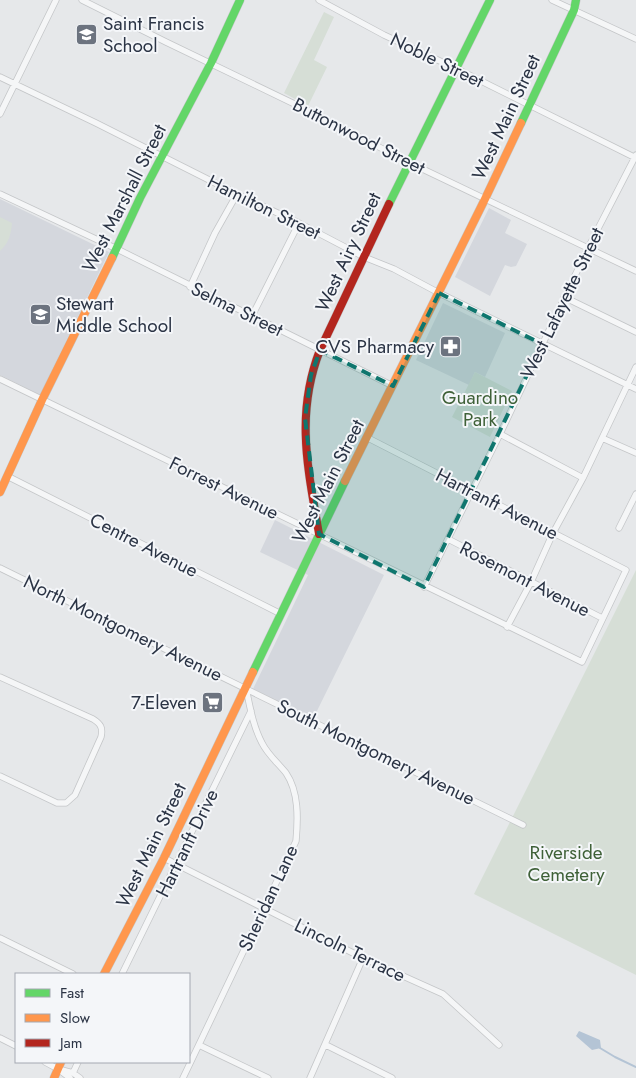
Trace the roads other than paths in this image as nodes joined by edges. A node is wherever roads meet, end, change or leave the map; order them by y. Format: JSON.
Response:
{"nodes":[{"id":1,"x":56,"y":0,"type":"edge"},
{"id":2,"x":82,"y":0,"type":"edge"},
{"id":3,"x":240,"y":0,"type":"edge"},
{"id":4,"x":319,"y":0,"type":"edge"},
{"id":5,"x":490,"y":0,"type":"edge"},
{"id":6,"x":552,"y":0,"type":"edge"},
{"id":7,"x":576,"y":0,"type":"edge"},
{"id":8,"x":574,"y":10,"type":"junction"},
{"id":9,"x":636,"y":39,"type":"edge"},
{"id":10,"x":211,"y":63,"type":"junction"},
{"id":11,"x":455,"y":68,"type":"junction"},
{"id":12,"x":0,"y":78,"type":"edge"},
{"id":13,"x":14,"y":85,"type":"junction"},
{"id":14,"x":530,"y":105,"type":"junction"},
{"id":15,"x":0,"y":114,"type":"edge"},
{"id":16,"x":163,"y":156,"type":"junction"},
{"id":17,"x":636,"y":157,"type":"edge"},
{"id":18,"x":410,"y":163,"type":"junction"},
{"id":19,"x":0,"y":194,"type":"edge"},
{"id":20,"x":236,"y":194,"type":"junction"},
{"id":21,"x":485,"y":199,"type":"junction"},
{"id":22,"x":299,"y":222,"type":"junction"},
{"id":23,"x":588,"y":248,"type":"junction"},
{"id":24,"x":117,"y":249,"type":"junction"},
{"id":25,"x":364,"y":256,"type":"junction"},
{"id":26,"x":636,"y":271,"type":"edge"},
{"id":27,"x":190,"y":287,"type":"junction"},
{"id":28,"x":439,"y":293,"type":"junction"},
{"id":29,"x":564,"y":297,"type":"junction"},
{"id":30,"x":252,"y":316,"type":"junction"},
{"id":31,"x":636,"y":332,"type":"edge"},
{"id":32,"x":542,"y":344,"type":"junction"},
{"id":33,"x":320,"y":350,"type":"junction"},
{"id":34,"x":636,"y":367,"type":"edge"},
{"id":35,"x":0,"y":379,"type":"edge"},
{"id":36,"x":628,"y":385,"type":"junction"},
{"id":37,"x":393,"y":386,"type":"junction"},
{"id":38,"x":636,"y":389,"type":"edge"},
{"id":39,"x":42,"y":400,"type":"junction"},
{"id":40,"x":500,"y":434,"type":"junction"},
{"id":41,"x":368,"y":438,"type":"junction"},
{"id":42,"x":602,"y":438,"type":"junction"},
{"id":43,"x":636,"y":453,"type":"edge"},
{"id":44,"x":7,"y":476,"type":"junction"},
{"id":45,"x":582,"y":478,"type":"junction"},
{"id":46,"x":0,"y":492,"type":"edge"},
{"id":47,"x":471,"y":492,"type":"junction"},
{"id":48,"x":636,"y":494,"type":"edge"},
{"id":49,"x":619,"y":528,"type":"dead end"},
{"id":50,"x":553,"y":533,"type":"junction"},
{"id":51,"x":320,"y":534,"type":"junction"},
{"id":52,"x":448,"y":539,"type":"junction"},
{"id":53,"x":0,"y":568,"type":"edge"},
{"id":54,"x":531,"y":582,"type":"junction"},
{"id":55,"x":424,"y":587,"type":"junction"},
{"id":56,"x":281,"y":614,"type":"junction"},
{"id":57,"x":602,"y":618,"type":"junction"},
{"id":58,"x":507,"y":627,"type":"junction"},
{"id":59,"x":0,"y":677,"type":"edge"},
{"id":60,"x":246,"y":688,"type":"junction"},
{"id":61,"x":251,"y":711,"type":"junction"},
{"id":62,"x":0,"y":776,"type":"edge"},
{"id":63,"x":523,"y":825,"type":"dead end"},
{"id":64,"x":164,"y":858,"type":"junction"},
{"id":65,"x":178,"y":864,"type":"junction"},
{"id":66,"x":265,"y":908,"type":"junction"},
{"id":67,"x":0,"y":938,"type":"edge"},
{"id":68,"x":363,"y":958,"type":"junction"},
{"id":69,"x":71,"y":973,"type":"edge"},
{"id":70,"x":105,"y":973,"type":"edge"},
{"id":71,"x":123,"y":973,"type":"edge"},
{"id":72,"x":0,"y":1038,"type":"edge"},
{"id":73,"x":199,"y":1044,"type":"junction"},
{"id":74,"x":326,"y":1045,"type":"junction"},
{"id":75,"x":499,"y":1045,"type":"dead end"},
{"id":76,"x":15,"y":1046,"type":"edge"},
{"id":77,"x":77,"y":1063,"type":"edge"},
{"id":78,"x":59,"y":1065,"type":"edge"},
{"id":79,"x":71,"y":1075,"type":"edge"},
{"id":80,"x":54,"y":1078,"type":"edge"},
{"id":81,"x":80,"y":1078,"type":"edge"},
{"id":82,"x":183,"y":1078,"type":"edge"},
{"id":83,"x":268,"y":1078,"type":"edge"},
{"id":84,"x":310,"y":1078,"type":"edge"},
{"id":85,"x":392,"y":1078,"type":"edge"}],
"edges":[{"from":1,"to":13,"type":"street"},
{"from":2,"to":10,"type":"street","name":"Buttonwood Street"},
{"from":3,"to":10,"type":"main road","name":"West Marshall Street"},
{"from":4,"to":11,"type":"street","name":"Noble Street"},
{"from":5,"to":11,"type":"main road","name":"West Airy Street"},
{"from":6,"to":8,"type":"street"},
{"from":7,"to":8,"type":"main road","name":"West Main Street"},
{"from":8,"to":9,"type":"street"},
{"from":8,"to":14,"type":"main road","name":"West Main Street"},
{"from":10,"to":16,"type":"main road","name":"West Marshall Street"},
{"from":10,"to":18,"type":"street","name":"Buttonwood Street"},
{"from":11,"to":14,"type":"street","name":"Noble Street"},
{"from":11,"to":18,"type":"main road","name":"West Airy Street"},
{"from":12,"to":13,"type":"street","name":"Hamilton Street"},
{"from":13,"to":15,"type":"street"},
{"from":13,"to":16,"type":"street","name":"Hamilton Street"},
{"from":14,"to":17,"type":"street","name":"Noble Street"},
{"from":14,"to":21,"type":"main road","name":"West Main Street"},
{"from":16,"to":20,"type":"street","name":"Hamilton Street"},
{"from":16,"to":24,"type":"main road","name":"West Marshall Street"},
{"from":17,"to":23,"type":"street","name":"West Lafayette Street"},
{"from":18,"to":21,"type":"street","name":"Buttonwood Street"},
{"from":18,"to":25,"type":"main road","name":"West Airy Street"},
{"from":19,"to":24,"type":"street","name":"Selma Street"},
{"from":20,"to":22,"type":"street","name":"Hamilton Street"},
{"from":20,"to":27,"type":"street"},
{"from":21,"to":23,"type":"street","name":"Buttonwood Street"},
{"from":21,"to":28,"type":"main road","name":"West Main Street"},
{"from":22,"to":25,"type":"street","name":"Hamilton Street"},
{"from":22,"to":30,"type":"street"},
{"from":23,"to":26,"type":"street","name":"Buttonwood Street"},
{"from":23,"to":29,"type":"street","name":"West Lafayette Street"},
{"from":24,"to":27,"type":"street","name":"Selma Street"},
{"from":24,"to":39,"type":"main road","name":"West Marshall Street"},
{"from":25,"to":28,"type":"street","name":"Hamilton Street"},
{"from":25,"to":33,"type":"main road","name":"West Airy Street"},
{"from":27,"to":30,"type":"street","name":"Selma Street"},
{"from":28,"to":32,"type":"street","name":"Hamilton Street"},
{"from":28,"to":37,"type":"main road","name":"West Main Street"},
{"from":29,"to":31,"type":"street"},
{"from":29,"to":32,"type":"street","name":"West Lafayette Street"},
{"from":30,"to":33,"type":"street","name":"Selma Street"},
{"from":32,"to":36,"type":"street","name":"Hamilton Street"},
{"from":32,"to":40,"type":"street","name":"West Lafayette Street"},
{"from":33,"to":37,"type":"street","name":"Selma Street"},
{"from":33,"to":51,"type":"main road","name":"West Airy Street"},
{"from":34,"to":36,"type":"street"},
{"from":35,"to":39,"type":"street","name":"Forrest Avenue"},
{"from":36,"to":38,"type":"street","name":"Hamilton Street"},
{"from":36,"to":42,"type":"street"},
{"from":37,"to":41,"type":"main road","name":"West Main Street"},
{"from":39,"to":44,"type":"main road","name":"West Marshall Street"},
{"from":39,"to":51,"type":"street","name":"Forrest Avenue"},
{"from":40,"to":45,"type":"street"},
{"from":40,"to":47,"type":"street","name":"West Lafayette Street"},
{"from":41,"to":47,"type":"street","name":"Hartranft Avenue"},
{"from":41,"to":51,"type":"main road","name":"West Main Street"},
{"from":42,"to":43,"type":"street"},
{"from":42,"to":45,"type":"street"},
{"from":44,"to":46,"type":"main road","name":"West Marshall Street"},
{"from":44,"to":56,"type":"street","name":"Centre Avenue"},
{"from":45,"to":50,"type":"street"},
{"from":47,"to":50,"type":"street","name":"Hartranft Avenue"},
{"from":47,"to":52,"type":"street","name":"West Lafayette Street"},
{"from":48,"to":49,"type":"street"},
{"from":50,"to":54,"type":"street"},
{"from":50,"to":57,"type":"street","name":"Hartranft Avenue"},
{"from":51,"to":55,"type":"street","name":"Forrest Avenue"},
{"from":51,"to":56,"type":"main road","name":"West Main Street"},
{"from":52,"to":54,"type":"street","name":"Rosemont Avenue"},
{"from":52,"to":55,"type":"street","name":"West Lafayette Street"},
{"from":53,"to":60,"type":"street","name":"North Montgomery Avenue"},
{"from":54,"to":57,"type":"street","name":"Rosemont Avenue"},
{"from":54,"to":58,"type":"street"},
{"from":55,"to":58,"type":"street","name":"Forrest Avenue"},
{"from":56,"to":60,"type":"main road","name":"West Main Street"},
{"from":57,"to":58,"type":"street","name":"Forrest Avenue"},
{"from":59,"to":62,"type":"street"},
{"from":60,"to":61,"type":"street","name":"Sheridan Lane"},
{"from":60,"to":63,"type":"street","name":"South Montgomery Avenue"},
{"from":60,"to":64,"type":"main road","name":"West Main Street"},
{"from":61,"to":65,"type":"street","name":"Hartranft Drive"},
{"from":61,"to":66,"type":"street","name":"Sheridan Lane"},
{"from":64,"to":65,"type":"street","name":"Lincoln Terrace"},
{"from":64,"to":70,"type":"main road","name":"West Main Street"},
{"from":65,"to":66,"type":"street","name":"Lincoln Terrace"},
{"from":65,"to":71,"type":"street","name":"Hartranft Drive"},
{"from":66,"to":68,"type":"street","name":"Lincoln Terrace"},
{"from":66,"to":73,"type":"street","name":"Sheridan Lane"},
{"from":67,"to":69,"type":"street"},
{"from":68,"to":74,"type":"street"},
{"from":68,"to":75,"type":"street","name":"Lincoln Terrace"},
{"from":72,"to":76,"type":"street"},
{"from":73,"to":82,"type":"street","name":"Sheridan Lane"},
{"from":73,"to":83,"type":"street"},
{"from":74,"to":84,"type":"street"},
{"from":74,"to":85,"type":"street"},
{"from":77,"to":79,"type":"street"},
{"from":78,"to":79,"type":"street"},
{"from":78,"to":80,"type":"main road"},
{"from":79,"to":81,"type":"street"}]}
